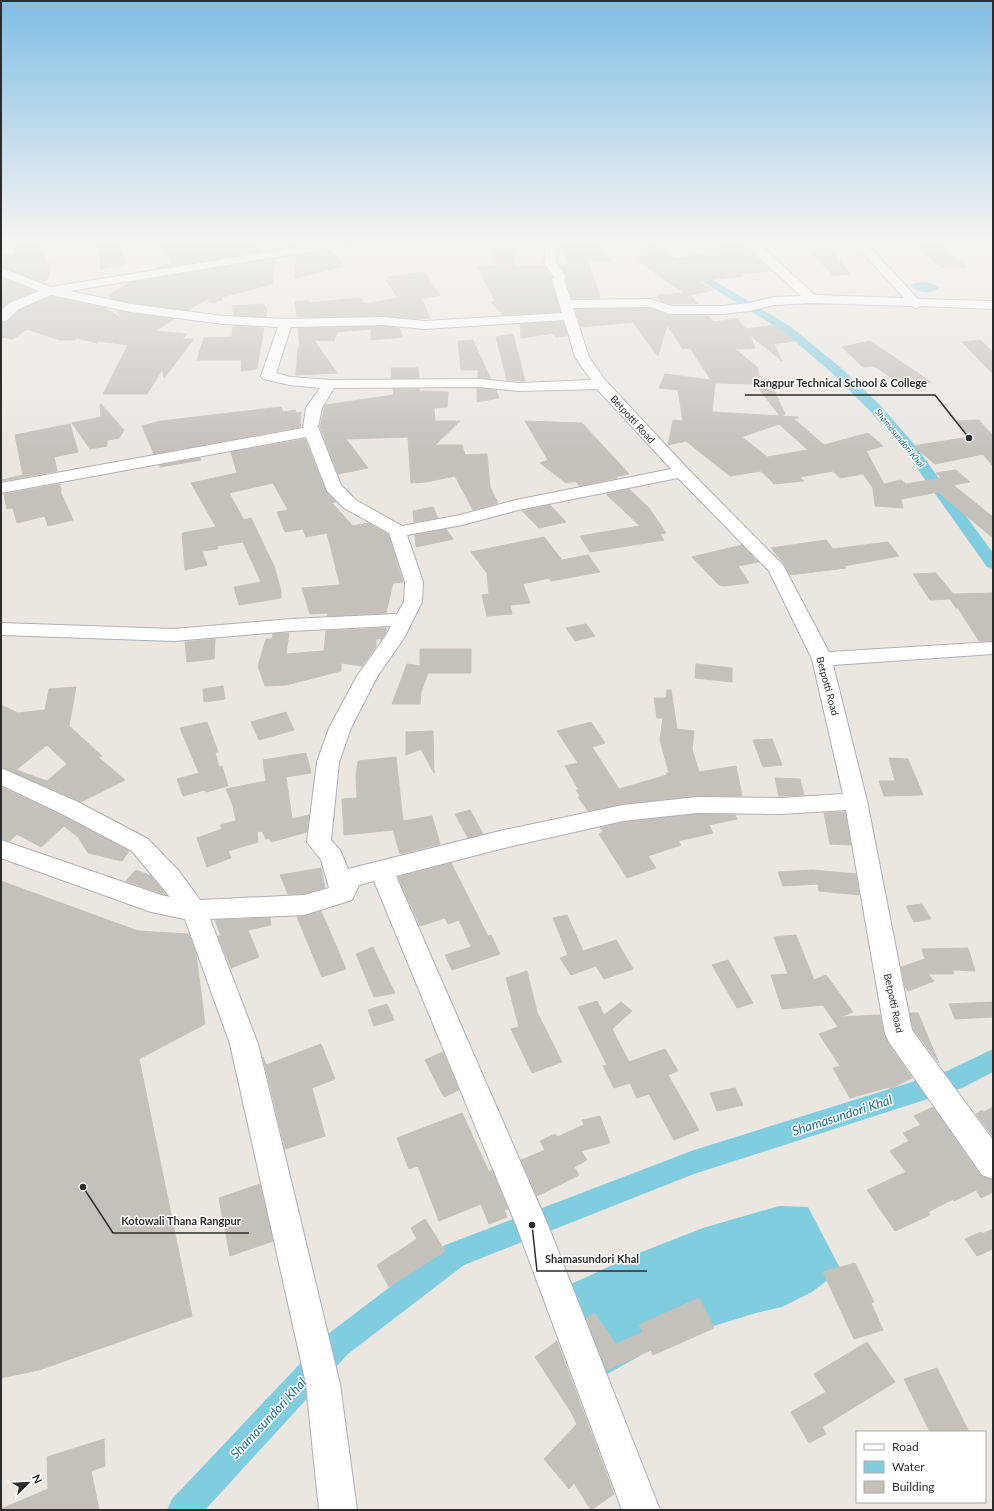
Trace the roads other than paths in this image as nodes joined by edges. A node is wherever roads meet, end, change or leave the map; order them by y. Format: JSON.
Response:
{"nodes":[{"id":1,"x":166,"y":313,"type":"edge"},
{"id":2,"x":551,"y":313,"type":"edge"},
{"id":3,"x":569,"y":313,"type":"edge"},
{"id":4,"x":286,"y":323,"type":"junction"},
{"id":5,"x":330,"y":384,"type":"junction"},
{"id":6,"x":601,"y":384,"type":"junction"},
{"id":7,"x":311,"y":431,"type":"junction"},
{"id":8,"x":682,"y":472,"type":"junction"},
{"id":9,"x":1,"y":488,"type":"edge"},
{"id":10,"x":406,"y":530,"type":"dead end"},
{"id":11,"x":405,"y":619,"type":"junction"},
{"id":12,"x":1,"y":629,"type":"edge"},
{"id":13,"x":993,"y":648,"type":"edge"},
{"id":14,"x":822,"y":659,"type":"junction"},
{"id":15,"x":1,"y":776,"type":"edge"},
{"id":16,"x":856,"y":801,"type":"junction"},
{"id":17,"x":1,"y":849,"type":"edge"},
{"id":18,"x":381,"y":870,"type":"junction"},
{"id":19,"x":343,"y":893,"type":"junction"},
{"id":20,"x":194,"y":910,"type":"junction"},
{"id":21,"x":993,"y":1165,"type":"edge"},
{"id":22,"x":338,"y":1510,"type":"edge"},
{"id":23,"x":641,"y":1510,"type":"edge"}],
"edges":[{"from":1,"to":4,"type":"street"},
{"from":2,"to":4,"type":"street"},
{"from":3,"to":6,"type":"street","name":"Betpotti Road"},
{"from":4,"to":5,"type":"street"},
{"from":5,"to":6,"type":"street"},
{"from":5,"to":7,"type":"street"},
{"from":6,"to":8,"type":"street","name":"Betpotti Road"},
{"from":7,"to":9,"type":"street"},
{"from":7,"to":11,"type":"street"},
{"from":8,"to":10,"type":"street"},
{"from":8,"to":14,"type":"street","name":"Betpotti Road"},
{"from":11,"to":12,"type":"street"},
{"from":11,"to":19,"type":"street"},
{"from":13,"to":14,"type":"street"},
{"from":14,"to":16,"type":"street","name":"Betpotti Road"},
{"from":15,"to":20,"type":"street"},
{"from":16,"to":18,"type":"street"},
{"from":16,"to":21,"type":"street","name":"Betpotti Road"},
{"from":17,"to":20,"type":"street"},
{"from":18,"to":19,"type":"street"},
{"from":18,"to":23,"type":"street"},
{"from":19,"to":20,"type":"street"},
{"from":20,"to":22,"type":"street"}]}
